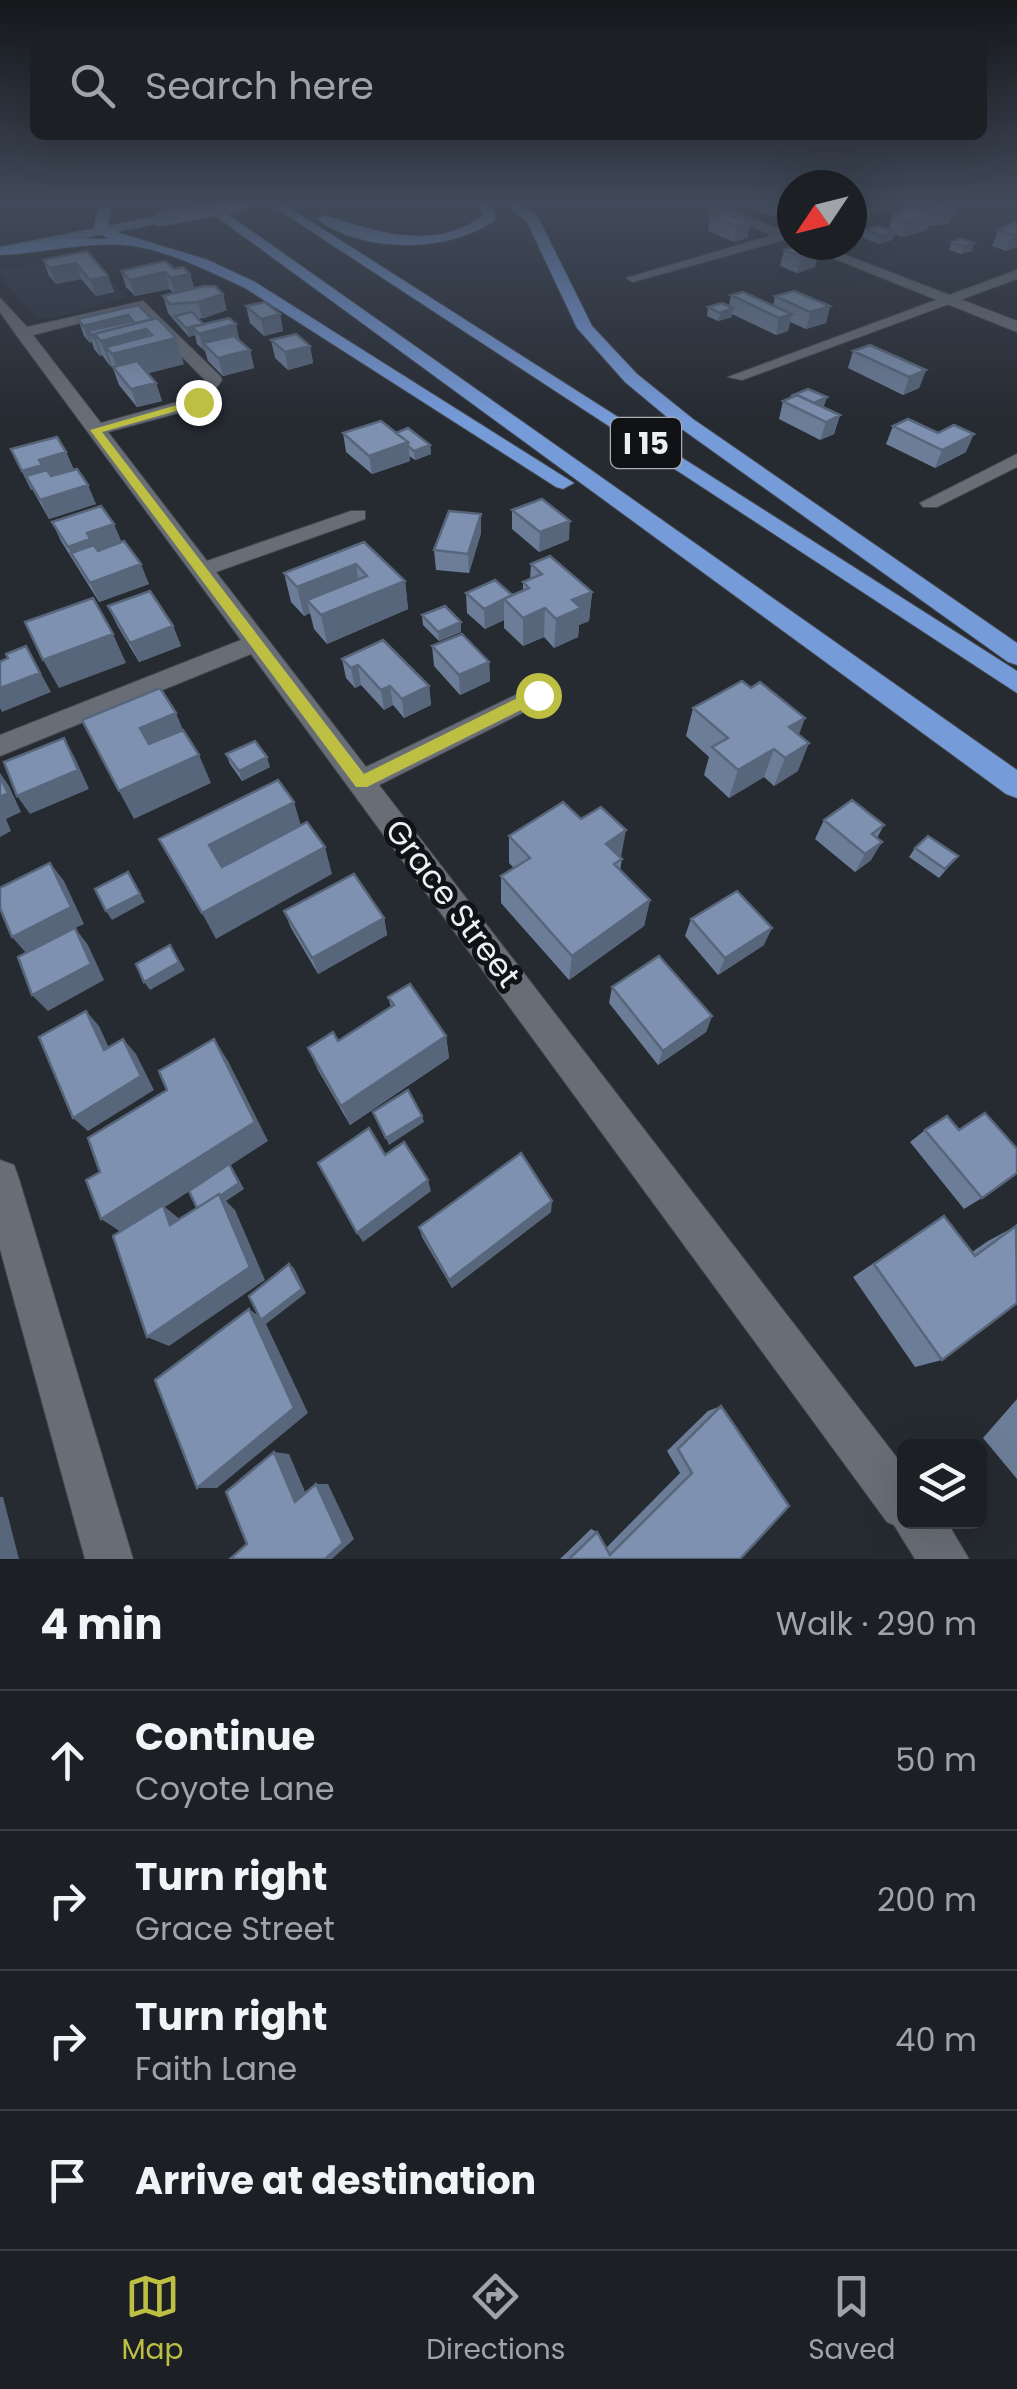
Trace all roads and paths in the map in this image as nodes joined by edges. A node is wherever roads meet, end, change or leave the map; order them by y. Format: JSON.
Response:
{"nodes":[{"id":1,"x":232,"y":276,"type":"edge"},
{"id":2,"x":306,"y":276,"type":"edge"},
{"id":3,"x":386,"y":276,"type":"edge"},
{"id":4,"x":559,"y":276,"type":"edge"},
{"id":5,"x":642,"y":276,"type":"edge"},
{"id":6,"x":886,"y":276,"type":"edge"},
{"id":7,"x":1012,"y":276,"type":"edge"},
{"id":8,"x":633,"y":278,"type":"dead end"},
{"id":9,"x":946,"y":299,"type":"junction"},
{"id":10,"x":0,"y":302,"type":"edge"},
{"id":11,"x":1017,"y":327,"type":"edge"},
{"id":12,"x":22,"y":333,"type":"junction"},
{"id":13,"x":736,"y":377,"type":"dead end"},
{"id":14,"x":96,"y":430,"type":"junction"},
{"id":15,"x":1017,"y":460,"type":"edge"},
{"id":16,"x":930,"y":503,"type":"dead end"},
{"id":17,"x":358,"y":515,"type":"dead end"},
{"id":18,"x":201,"y":570,"type":"junction"},
{"id":19,"x":257,"y":643,"type":"junction"},
{"id":20,"x":1017,"y":656,"type":"edge"},
{"id":21,"x":864,"y":676,"type":"junction"},
{"id":22,"x":1017,"y":684,"type":"edge"},
{"id":23,"x":538,"y":695,"type":"dead end"},
{"id":24,"x":0,"y":746,"type":"edge"},
{"id":25,"x":362,"y":782,"type":"junction"},
{"id":26,"x":1017,"y":786,"type":"edge"},
{"id":27,"x":2,"y":1197,"type":"edge"},
{"id":28,"x":897,"y":1497,"type":"edge"},
{"id":29,"x":921,"y":1529,"type":"edge"},
{"id":30,"x":109,"y":1559,"type":"edge"},
{"id":31,"x":945,"y":1559,"type":"edge"}],
"edges":[{"from":1,"to":21,"type":"highway"},
{"from":2,"to":21,"type":"highway","number":"I 15"},
{"from":3,"to":22,"type":"highway","number":"I 15"},
{"from":4,"to":20,"type":"highway"},
{"from":5,"to":8,"type":"street"},
{"from":6,"to":9,"type":"street"},
{"from":7,"to":9,"type":"street"},
{"from":9,"to":11,"type":"street"},
{"from":9,"to":13,"type":"street"},
{"from":10,"to":12,"type":"street","name":"Grace Street"},
{"from":12,"to":14,"type":"street","name":"Grace Street"},
{"from":12,"to":14,"type":"street"},
{"from":14,"to":18,"type":"street","name":"Grace Street"},
{"from":15,"to":16,"type":"street"},
{"from":17,"to":18,"type":"street"},
{"from":18,"to":19,"type":"street","name":"Grace Street"},
{"from":19,"to":24,"type":"street"},
{"from":19,"to":25,"type":"street","name":"Grace Street"},
{"from":21,"to":26,"type":"highway","number":"I 15"},
{"from":23,"to":25,"type":"street"},
{"from":25,"to":28,"type":"street","name":"Grace Street"},
{"from":27,"to":30,"type":"street"},
{"from":29,"to":31,"type":"street"}]}
